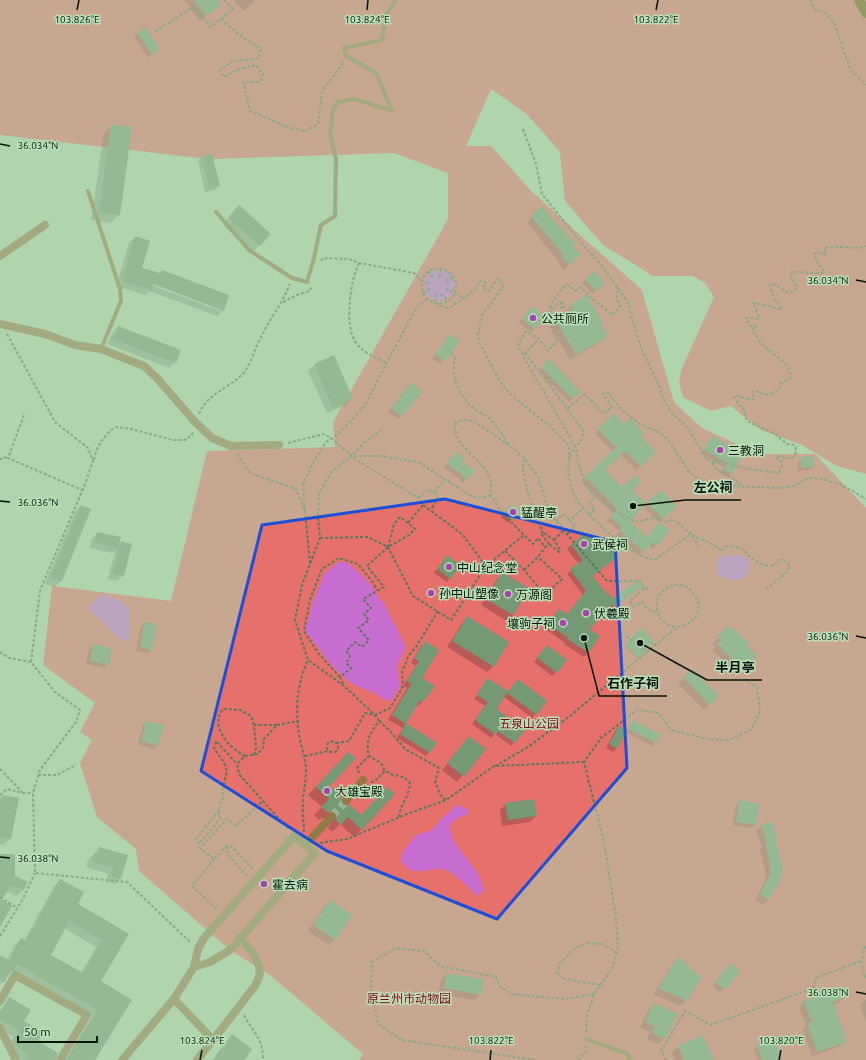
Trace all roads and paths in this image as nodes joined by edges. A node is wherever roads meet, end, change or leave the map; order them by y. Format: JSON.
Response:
{"nodes":[{"id":1,"x":224,"y":0,"type":"edge"},
{"id":2,"x":396,"y":0,"type":"edge"},
{"id":3,"x":810,"y":0,"type":"edge"},
{"id":4,"x":860,"y":0,"type":"edge"},
{"id":5,"x":866,"y":13,"type":"edge"},
{"id":6,"x":221,"y":19,"type":"junction"},
{"id":7,"x":155,"y":32,"type":"dead end"},
{"id":8,"x":346,"y":56,"type":"junction"},
{"id":9,"x":866,"y":85,"type":"edge"},
{"id":10,"x":523,"y":129,"type":"dead end"},
{"id":11,"x":88,"y":192,"type":"dead end"},
{"id":12,"x":216,"y":212,"type":"dead end"},
{"id":13,"x":45,"y":225,"type":"dead end"},
{"id":14,"x":866,"y":246,"type":"edge"},
{"id":15,"x":0,"y":256,"type":"edge"},
{"id":16,"x":328,"y":258,"type":"dead end"},
{"id":17,"x":359,"y":263,"type":"junction"},
{"id":18,"x":441,"y":268,"type":"junction"},
{"id":19,"x":428,"y":271,"type":"junction"},
{"id":20,"x":439,"y":277,"type":"dead end"},
{"id":21,"x":454,"y":277,"type":"junction"},
{"id":22,"x":434,"y":279,"type":"dead end"},
{"id":23,"x":422,"y":281,"type":"junction"},
{"id":24,"x":446,"y":281,"type":"dead end"},
{"id":25,"x":430,"y":284,"type":"dead end"},
{"id":26,"x":290,"y":285,"type":"dead end"},
{"id":27,"x":618,"y":287,"type":"junction"},
{"id":28,"x":430,"y":288,"type":"dead end"},
{"id":29,"x":446,"y":289,"type":"dead end"},
{"id":30,"x":423,"y":293,"type":"junction"},
{"id":31,"x":455,"y":293,"type":"junction"},
{"id":32,"x":436,"y":294,"type":"dead end"},
{"id":33,"x":442,"y":294,"type":"dead end"},
{"id":34,"x":465,"y":298,"type":"junction"},
{"id":35,"x":427,"y":299,"type":"junction"},
{"id":36,"x":448,"y":301,"type":"junction"},
{"id":37,"x":436,"y":304,"type":"junction"},
{"id":38,"x":566,"y":305,"type":"dead end"},
{"id":39,"x":548,"y":314,"type":"junction"},
{"id":40,"x":1,"y":324,"type":"edge"},
{"id":41,"x":539,"y":340,"type":"junction"},
{"id":42,"x":449,"y":348,"type":"dead end"},
{"id":43,"x":101,"y":349,"type":"junction"},
{"id":44,"x":525,"y":354,"type":"junction"},
{"id":45,"x":523,"y":356,"type":"junction"},
{"id":46,"x":387,"y":363,"type":"junction"},
{"id":47,"x":567,"y":408,"type":"junction"},
{"id":48,"x":24,"y":415,"type":"dead end"},
{"id":49,"x":196,"y":423,"type":"junction"},
{"id":50,"x":384,"y":428,"type":"dead end"},
{"id":51,"x":331,"y":438,"type":"junction"},
{"id":52,"x":279,"y":445,"type":"joint"},
{"id":53,"x":509,"y":445,"type":"junction"},
{"id":54,"x":231,"y":446,"type":"junction"},
{"id":55,"x":575,"y":446,"type":"junction"},
{"id":56,"x":352,"y":456,"type":"junction"},
{"id":57,"x":8,"y":458,"type":"junction"},
{"id":58,"x":524,"y":458,"type":"junction"},
{"id":59,"x":0,"y":460,"type":"edge"},
{"id":60,"x":569,"y":460,"type":"junction"},
{"id":61,"x":93,"y":461,"type":"junction"},
{"id":62,"x":711,"y":462,"type":"junction"},
{"id":63,"x":445,"y":480,"type":"junction"},
{"id":64,"x":743,"y":486,"type":"junction"},
{"id":65,"x":83,"y":490,"type":"junction"},
{"id":66,"x":434,"y":492,"type":"junction"},
{"id":67,"x":490,"y":494,"type":"junction"},
{"id":68,"x":595,"y":497,"type":"junction"},
{"id":69,"x":418,"y":498,"type":"junction"},
{"id":70,"x":866,"y":499,"type":"edge"},
{"id":71,"x":423,"y":505,"type":"junction"},
{"id":72,"x":584,"y":508,"type":"junction"},
{"id":73,"x":431,"y":510,"type":"junction"},
{"id":74,"x":305,"y":511,"type":"junction"},
{"id":75,"x":589,"y":514,"type":"junction"},
{"id":76,"x":570,"y":520,"type":"junction"},
{"id":77,"x":556,"y":521,"type":"junction"},
{"id":78,"x":408,"y":523,"type":"junction"},
{"id":79,"x":564,"y":530,"type":"junction"},
{"id":80,"x":568,"y":533,"type":"junction"},
{"id":81,"x":543,"y":534,"type":"junction"},
{"id":82,"x":691,"y":534,"type":"junction"},
{"id":83,"x":524,"y":535,"type":"junction"},
{"id":84,"x":320,"y":538,"type":"junction"},
{"id":85,"x":554,"y":540,"type":"junction"},
{"id":86,"x":549,"y":544,"type":"junction"},
{"id":87,"x":699,"y":546,"type":"dead end"},
{"id":88,"x":388,"y":547,"type":"junction"},
{"id":89,"x":545,"y":547,"type":"junction"},
{"id":90,"x":504,"y":551,"type":"junction"},
{"id":91,"x":538,"y":557,"type":"junction"},
{"id":92,"x":310,"y":565,"type":"junction"},
{"id":93,"x":486,"y":566,"type":"junction"},
{"id":94,"x":524,"y":570,"type":"junction"},
{"id":95,"x":644,"y":588,"type":"junction"},
{"id":96,"x":377,"y":590,"type":"junction"},
{"id":97,"x":650,"y":590,"type":"dead end"},
{"id":98,"x":764,"y":591,"type":"dead end"},
{"id":99,"x":438,"y":612,"type":"junction"},
{"id":100,"x":657,"y":612,"type":"junction"},
{"id":101,"x":677,"y":627,"type":"junction"},
{"id":102,"x":626,"y":636,"type":"dead end"},
{"id":103,"x":0,"y":652,"type":"edge"},
{"id":104,"x":646,"y":652,"type":"junction"},
{"id":105,"x":308,"y":660,"type":"junction"},
{"id":106,"x":31,"y":662,"type":"junction"},
{"id":107,"x":340,"y":677,"type":"junction"},
{"id":108,"x":745,"y":679,"type":"dead end"},
{"id":109,"x":343,"y":685,"type":"junction"},
{"id":110,"x":374,"y":715,"type":"junction"},
{"id":111,"x":298,"y":721,"type":"junction"},
{"id":112,"x":379,"y":722,"type":"junction"},
{"id":113,"x":254,"y":725,"type":"junction"},
{"id":114,"x":277,"y":725,"type":"junction"},
{"id":115,"x":336,"y":743,"type":"junction"},
{"id":116,"x":328,"y":751,"type":"junction"},
{"id":117,"x":254,"y":755,"type":"junction"},
{"id":118,"x":246,"y":756,"type":"junction"},
{"id":119,"x":305,"y":756,"type":"junction"},
{"id":120,"x":369,"y":756,"type":"junction"},
{"id":121,"x":584,"y":762,"type":"junction"},
{"id":122,"x":236,"y":764,"type":"junction"},
{"id":123,"x":76,"y":765,"type":"dead end"},
{"id":124,"x":494,"y":766,"type":"junction"},
{"id":125,"x":0,"y":769,"type":"edge"},
{"id":126,"x":385,"y":771,"type":"junction"},
{"id":127,"x":38,"y":775,"type":"junction"},
{"id":128,"x":363,"y":780,"type":"junction"},
{"id":129,"x":23,"y":793,"type":"junction"},
{"id":130,"x":33,"y":793,"type":"junction"},
{"id":131,"x":0,"y":795,"type":"edge"},
{"id":132,"x":446,"y":800,"type":"junction"},
{"id":133,"x":263,"y":801,"type":"junction"},
{"id":134,"x":346,"y":801,"type":"tunnel mouth"},
{"id":135,"x":219,"y":810,"type":"junction"},
{"id":136,"x":332,"y":816,"type":"tunnel mouth"},
{"id":137,"x":399,"y":817,"type":"junction"},
{"id":138,"x":209,"y":832,"type":"junction"},
{"id":139,"x":212,"y":834,"type":"junction"},
{"id":140,"x":294,"y":836,"type":"junction"},
{"id":141,"x":305,"y":845,"type":"junction"},
{"id":142,"x":226,"y":846,"type":"junction"},
{"id":143,"x":214,"y":859,"type":"junction"},
{"id":144,"x":35,"y":873,"type":"junction"},
{"id":145,"x":259,"y":876,"type":"junction"},
{"id":146,"x":253,"y":883,"type":"junction"},
{"id":147,"x":0,"y":897,"type":"edge"},
{"id":148,"x":17,"y":908,"type":"junction"},
{"id":149,"x":223,"y":917,"type":"junction"},
{"id":150,"x":0,"y":936,"type":"edge"},
{"id":151,"x":240,"y":938,"type":"junction"},
{"id":152,"x":866,"y":945,"type":"edge"},
{"id":153,"x":198,"y":949,"type":"junction"},
{"id":154,"x":617,"y":953,"type":"junction"},
{"id":155,"x":861,"y":961,"type":"junction"},
{"id":156,"x":194,"y":967,"type":"junction"},
{"id":157,"x":865,"y":978,"type":"dead end"},
{"id":158,"x":601,"y":985,"type":"junction"},
{"id":159,"x":814,"y":988,"type":"junction"},
{"id":160,"x":816,"y":993,"type":"dead end"},
{"id":161,"x":594,"y":994,"type":"junction"},
{"id":162,"x":247,"y":996,"type":"junction"},
{"id":163,"x":174,"y":999,"type":"junction"},
{"id":164,"x":0,"y":1001,"type":"edge"},
{"id":165,"x":0,"y":1028,"type":"edge"},
{"id":166,"x":586,"y":1039,"type":"junction"},
{"id":167,"x":213,"y":1040,"type":"junction"},
{"id":168,"x":16,"y":1060,"type":"edge"},
{"id":169,"x":60,"y":1060,"type":"edge"},
{"id":170,"x":122,"y":1060,"type":"edge"},
{"id":171,"x":197,"y":1060,"type":"edge"},
{"id":172,"x":263,"y":1060,"type":"edge"},
{"id":173,"x":535,"y":1060,"type":"edge"},
{"id":174,"x":578,"y":1060,"type":"edge"},
{"id":175,"x":631,"y":1060,"type":"edge"},
{"id":176,"x":666,"y":1060,"type":"edge"}],
"edges":[{"from":1,"to":6,"type":"path"},
{"from":2,"to":8,"type":"lane"},
{"from":3,"to":9,"type":"path"},
{"from":4,"to":5,"type":"main road"},
{"from":6,"to":7,"type":"path"},
{"from":6,"to":8,"type":"path"},
{"from":8,"to":12,"type":"lane"},
{"from":10,"to":27,"type":"path"},
{"from":11,"to":43,"type":"lane"},
{"from":13,"to":15,"type":"street"},
{"from":14,"to":62,"type":"path"},
{"from":16,"to":17,"type":"path"},
{"from":17,"to":23,"type":"path"},
{"from":17,"to":46,"type":"path"},
{"from":18,"to":19,"type":"path"},
{"from":18,"to":20,"type":"path"},
{"from":18,"to":21,"type":"path"},
{"from":19,"to":22,"type":"path"},
{"from":19,"to":23,"type":"path"},
{"from":21,"to":24,"type":"path"},
{"from":21,"to":31,"type":"path"},
{"from":23,"to":25,"type":"path"},
{"from":23,"to":30,"type":"path"},
{"from":26,"to":49,"type":"path"},
{"from":27,"to":39,"type":"path"},
{"from":27,"to":62,"type":"path"},
{"from":28,"to":30,"type":"path"},
{"from":29,"to":31,"type":"path"},
{"from":30,"to":35,"type":"path"},
{"from":31,"to":34,"type":"path"},
{"from":31,"to":36,"type":"path"},
{"from":32,"to":37,"type":"path"},
{"from":33,"to":36,"type":"path"},
{"from":34,"to":37,"type":"path"},
{"from":34,"to":60,"type":"path"},
{"from":35,"to":37,"type":"path"},
{"from":35,"to":46,"type":"path"},
{"from":36,"to":37,"type":"path"},
{"from":38,"to":39,"type":"path"},
{"from":39,"to":41,"type":"path"},
{"from":40,"to":43,"type":"street"},
{"from":40,"to":61,"type":"path"},
{"from":41,"to":44,"type":"path"},
{"from":41,"to":45,"type":"path"},
{"from":42,"to":53,"type":"path"},
{"from":43,"to":49,"type":"street"},
{"from":44,"to":45,"type":"path"},
{"from":44,"to":47,"type":"path"},
{"from":45,"to":55,"type":"path"},
{"from":46,"to":51,"type":"path"},
{"from":47,"to":55,"type":"path"},
{"from":47,"to":64,"type":"path"},
{"from":48,"to":57,"type":"path"},
{"from":49,"to":54,"type":"street"},
{"from":49,"to":61,"type":"path"},
{"from":50,"to":56,"type":"path"},
{"from":51,"to":52,"type":"path"},
{"from":51,"to":56,"type":"path"},
{"from":51,"to":74,"type":"path"},
{"from":52,"to":54,"type":"street"},
{"from":53,"to":58,"type":"path"},
{"from":53,"to":67,"type":"path"},
{"from":54,"to":74,"type":"path"},
{"from":55,"to":60,"type":"path"},
{"from":55,"to":68,"type":"path"},
{"from":56,"to":63,"type":"path"},
{"from":56,"to":69,"type":"path"},
{"from":56,"to":84,"type":"path"},
{"from":57,"to":59,"type":"path"},
{"from":57,"to":65,"type":"path"},
{"from":58,"to":77,"type":"path"},
{"from":58,"to":81,"type":"path"},
{"from":60,"to":72,"type":"path"},
{"from":61,"to":65,"type":"path"},
{"from":62,"to":64,"type":"path"},
{"from":63,"to":66,"type":"path"},
{"from":63,"to":67,"type":"path"},
{"from":64,"to":70,"type":"path"},
{"from":65,"to":106,"type":"path"},
{"from":66,"to":69,"type":"path"},
{"from":66,"to":73,"type":"path"},
{"from":67,"to":83,"type":"path"},
{"from":68,"to":75,"type":"path"},
{"from":68,"to":82,"type":"path"},
{"from":69,"to":71,"type":"path"},
{"from":71,"to":73,"type":"path"},
{"from":71,"to":78,"type":"path"},
{"from":72,"to":75,"type":"path"},
{"from":72,"to":76,"type":"path"},
{"from":73,"to":93,"type":"path"},
{"from":74,"to":92,"type":"path"},
{"from":75,"to":82,"type":"path"},
{"from":76,"to":77,"type":"path"},
{"from":76,"to":80,"type":"path"},
{"from":77,"to":79,"type":"path"},
{"from":78,"to":88,"type":"path"},
{"from":78,"to":88,"type":"path"},
{"from":79,"to":80,"type":"path"},
{"from":79,"to":85,"type":"path"},
{"from":80,"to":95,"type":"path"},
{"from":81,"to":85,"type":"path"},
{"from":81,"to":86,"type":"path"},
{"from":82,"to":87,"type":"path"},
{"from":82,"to":98,"type":"path"},
{"from":83,"to":89,"type":"path"},
{"from":83,"to":90,"type":"path"},
{"from":84,"to":88,"type":"path"},
{"from":84,"to":92,"type":"path"},
{"from":85,"to":86,"type":"path"},
{"from":86,"to":89,"type":"path"},
{"from":88,"to":96,"type":"path"},
{"from":88,"to":99,"type":"path"},
{"from":89,"to":91,"type":"path"},
{"from":90,"to":93,"type":"path"},
{"from":90,"to":94,"type":"path"},
{"from":91,"to":94,"type":"path"},
{"from":91,"to":94,"type":"path"},
{"from":92,"to":105,"type":"path"},
{"from":93,"to":99,"type":"path"},
{"from":95,"to":97,"type":"path"},
{"from":95,"to":100,"type":"path"},
{"from":96,"to":107,"type":"path"},
{"from":96,"to":107,"type":"path"},
{"from":99,"to":110,"type":"path"},
{"from":100,"to":101,"type":"path"},
{"from":100,"to":101,"type":"path"},
{"from":101,"to":104,"type":"path"},
{"from":102,"to":104,"type":"path"},
{"from":103,"to":106,"type":"path"},
{"from":104,"to":124,"type":"path"},
{"from":105,"to":109,"type":"path"},
{"from":105,"to":111,"type":"path"},
{"from":106,"to":127,"type":"path"},
{"from":107,"to":109,"type":"path"},
{"from":108,"to":121,"type":"path"},
{"from":109,"to":110,"type":"path"},
{"from":110,"to":112,"type":"path"},
{"from":110,"to":115,"type":"path"},
{"from":111,"to":114,"type":"path"},
{"from":111,"to":119,"type":"path"},
{"from":112,"to":120,"type":"path"},
{"from":112,"to":132,"type":"path"},
{"from":113,"to":114,"type":"path"},
{"from":113,"to":117,"type":"path"},
{"from":113,"to":118,"type":"path"},
{"from":114,"to":117,"type":"path"},
{"from":115,"to":116,"type":"path"},
{"from":115,"to":116,"type":"path"},
{"from":116,"to":119,"type":"path"},
{"from":117,"to":118,"type":"path"},
{"from":118,"to":122,"type":"path"},
{"from":119,"to":141,"type":"path"},
{"from":120,"to":126,"type":"path"},
{"from":120,"to":128,"type":"path"},
{"from":121,"to":124,"type":"path"},
{"from":121,"to":154,"type":"path"},
{"from":122,"to":133,"type":"path"},
{"from":122,"to":135,"type":"path"},
{"from":123,"to":127,"type":"path"},
{"from":124,"to":132,"type":"path"},
{"from":125,"to":129,"type":"path"},
{"from":126,"to":128,"type":"path"},
{"from":126,"to":137,"type":"path"},
{"from":127,"to":130,"type":"path"},
{"from":128,"to":134,"type":"street"},
{"from":129,"to":130,"type":"path"},
{"from":129,"to":131,"type":"path"},
{"from":130,"to":144,"type":"path"},
{"from":132,"to":137,"type":"path"},
{"from":133,"to":139,"type":"path"},
{"from":133,"to":140,"type":"path"},
{"from":135,"to":138,"type":"path"},
{"from":135,"to":138,"type":"path"},
{"from":136,"to":141,"type":"street"},
{"from":137,"to":141,"type":"path"},
{"from":138,"to":139,"type":"path"},
{"from":139,"to":143,"type":"path"},
{"from":140,"to":141,"type":"street"},
{"from":140,"to":145,"type":"street"},
{"from":141,"to":151,"type":"street"},
{"from":142,"to":143,"type":"path"},
{"from":142,"to":145,"type":"path"},
{"from":142,"to":146,"type":"path"},
{"from":143,"to":149,"type":"path"},
{"from":144,"to":148,"type":"path"},
{"from":144,"to":153,"type":"path"},
{"from":145,"to":146,"type":"street"},
{"from":146,"to":149,"type":"street"},
{"from":147,"to":148,"type":"path"},
{"from":148,"to":150,"type":"path"},
{"from":149,"to":153,"type":"street"},
{"from":151,"to":156,"type":"street"},
{"from":151,"to":162,"type":"street"},
{"from":152,"to":155,"type":"path"},
{"from":153,"to":156,"type":"street"},
{"from":154,"to":158,"type":"path"},
{"from":154,"to":158,"type":"path"},
{"from":155,"to":157,"type":"path"},
{"from":155,"to":159,"type":"path"},
{"from":156,"to":163,"type":"street"},
{"from":158,"to":161,"type":"path"},
{"from":159,"to":160,"type":"path"},
{"from":159,"to":176,"type":"path"},
{"from":161,"to":166,"type":"path"},
{"from":161,"to":173,"type":"path"},
{"from":162,"to":167,"type":"street"},
{"from":162,"to":172,"type":"path"},
{"from":163,"to":167,"type":"street"},
{"from":163,"to":170,"type":"street"},
{"from":164,"to":169,"type":"street"},
{"from":165,"to":168,"type":"street"},
{"from":166,"to":174,"type":"path"},
{"from":166,"to":175,"type":"lane"},
{"from":167,"to":171,"type":"street"}]}
